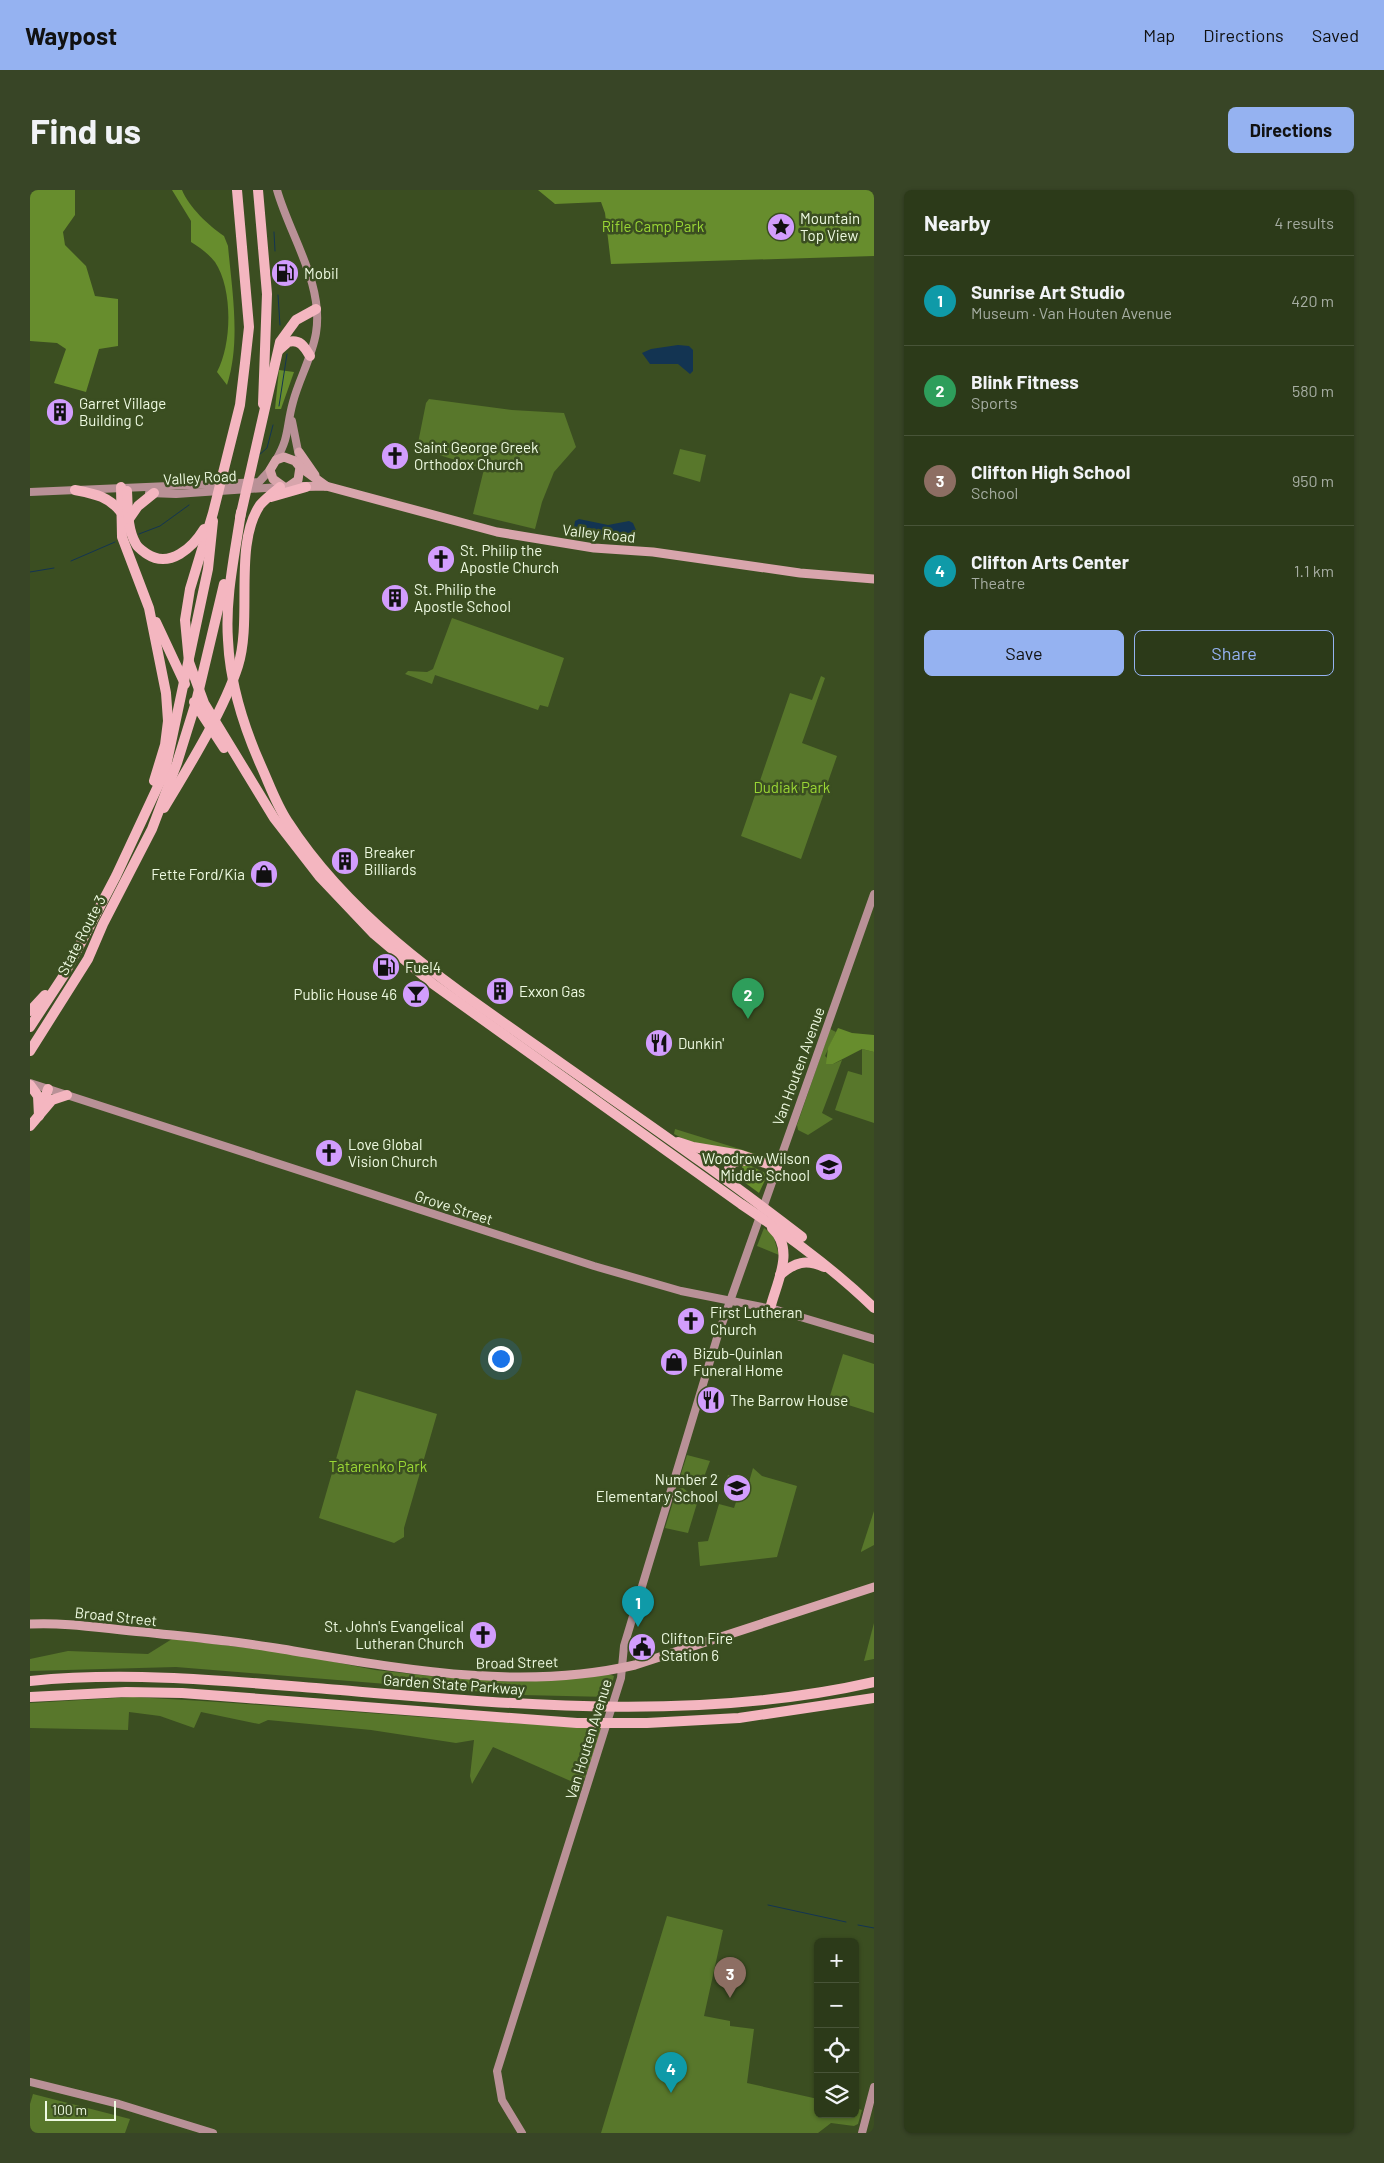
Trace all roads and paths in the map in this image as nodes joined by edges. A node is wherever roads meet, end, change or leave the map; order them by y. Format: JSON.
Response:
{"nodes":[{"id":1,"x":237,"y":190,"type":"edge"},
{"id":2,"x":258,"y":190,"type":"edge"},
{"id":3,"x":277,"y":190,"type":"edge"},
{"id":4,"x":316,"y":309,"type":"junction"},
{"id":5,"x":279,"y":350,"type":"junction"},
{"id":6,"x":310,"y":356,"type":"junction"},
{"id":7,"x":291,"y":414,"type":"junction"},
{"id":8,"x":263,"y":415,"type":"junction"},
{"id":9,"x":299,"y":452,"type":"junction"},
{"id":10,"x":276,"y":460,"type":"junction"},
{"id":11,"x":299,"y":466,"type":"junction"},
{"id":12,"x":270,"y":470,"type":"junction"},
{"id":13,"x":317,"y":478,"type":"junction"},
{"id":14,"x":326,"y":486,"type":"junction"},
{"id":15,"x":284,"y":487,"type":"junction"},
{"id":16,"x":306,"y":487,"type":"junction"},
{"id":17,"x":124,"y":489,"type":"junction"},
{"id":18,"x":75,"y":490,"type":"junction"},
{"id":19,"x":30,"y":492,"type":"edge"},
{"id":20,"x":154,"y":493,"type":"junction"},
{"id":21,"x":266,"y":499,"type":"junction"},
{"id":22,"x":120,"y":512,"type":"junction"},
{"id":23,"x":241,"y":512,"type":"junction"},
{"id":24,"x":213,"y":513,"type":"junction"},
{"id":25,"x":129,"y":519,"type":"junction"},
{"id":26,"x":874,"y":579,"type":"edge"},
{"id":27,"x":149,"y":608,"type":"junction"},
{"id":28,"x":226,"y":747,"type":"junction"},
{"id":29,"x":152,"y":829,"type":"junction"},
{"id":30,"x":139,"y":830,"type":"junction"},
{"id":31,"x":874,"y":894,"type":"edge"},
{"id":32,"x":79,"y":944,"type":"junction"},
{"id":33,"x":30,"y":1011,"type":"edge"},
{"id":34,"x":30,"y":1027,"type":"edge"},
{"id":35,"x":30,"y":1051,"type":"edge"},
{"id":36,"x":30,"y":1084,"type":"edge"},
{"id":37,"x":48,"y":1089,"type":"junction"},
{"id":38,"x":67,"y":1095,"type":"junction"},
{"id":39,"x":40,"y":1116,"type":"junction"},
{"id":40,"x":30,"y":1126,"type":"edge"},
{"id":41,"x":668,"y":1138,"type":"junction"},
{"id":42,"x":762,"y":1162,"type":"junction"},
{"id":43,"x":776,"y":1167,"type":"junction"},
{"id":44,"x":741,"y":1191,"type":"junction"},
{"id":45,"x":760,"y":1222,"type":"junction"},
{"id":46,"x":835,"y":1272,"type":"junction"},
{"id":47,"x":780,"y":1274,"type":"junction"},
{"id":48,"x":874,"y":1298,"type":"edge"},
{"id":49,"x":731,"y":1301,"type":"junction"},
{"id":50,"x":874,"y":1308,"type":"edge"},
{"id":51,"x":770,"y":1309,"type":"junction"},
{"id":52,"x":874,"y":1339,"type":"edge"},
{"id":53,"x":874,"y":1588,"type":"edge"},
{"id":54,"x":30,"y":1624,"type":"edge"},
{"id":55,"x":622,"y":1668,"type":"junction"},
{"id":56,"x":30,"y":1681,"type":"edge"},
{"id":57,"x":874,"y":1682,"type":"edge"},
{"id":58,"x":30,"y":1697,"type":"edge"},
{"id":59,"x":874,"y":1698,"type":"edge"},
{"id":60,"x":30,"y":2082,"type":"edge"},
{"id":61,"x":874,"y":2087,"type":"edge"},
{"id":62,"x":213,"y":2133,"type":"edge"},
{"id":63,"x":522,"y":2133,"type":"edge"},
{"id":64,"x":862,"y":2133,"type":"edge"}],
"edges":[{"from":1,"to":24,"type":"highway"},
{"from":2,"to":8,"type":"highway"},
{"from":3,"to":4,"type":"main road"},
{"from":4,"to":5,"type":"highway"},
{"from":4,"to":6,"type":"main road"},
{"from":5,"to":6,"type":"highway"},
{"from":5,"to":8,"type":"highway"},
{"from":6,"to":7,"type":"main road"},
{"from":7,"to":9,"type":"main road"},
{"from":7,"to":10,"type":"main road"},
{"from":8,"to":23,"type":"highway"},
{"from":9,"to":11,"type":"main road"},
{"from":9,"to":13,"type":"main road"},
{"from":10,"to":11,"type":"main road"},
{"from":10,"to":12,"type":"main road"},
{"from":11,"to":13,"type":"main road","name":"Valley Road"},
{"from":11,"to":15,"type":"main road"},
{"from":12,"to":15,"type":"main road"},
{"from":12,"to":17,"type":"main road","name":"Valley Road"},
{"from":13,"to":14,"type":"main road","name":"Valley Road"},
{"from":14,"to":16,"type":"main road","name":"Valley Road"},
{"from":14,"to":26,"type":"main road","name":"Valley Road"},
{"from":15,"to":16,"type":"main road","name":"Valley Road"},
{"from":15,"to":20,"type":"main road","name":"Valley Road"},
{"from":15,"to":21,"type":"highway"},
{"from":16,"to":21,"type":"highway"},
{"from":17,"to":18,"type":"main road","name":"Valley Road"},
{"from":17,"to":20,"type":"main road","name":"Valley Road"},
{"from":17,"to":22,"type":"highway"},
{"from":17,"to":25,"type":"highway"},
{"from":18,"to":19,"type":"main road","name":"Valley Road"},
{"from":18,"to":22,"type":"highway"},
{"from":20,"to":25,"type":"highway"},
{"from":21,"to":29,"type":"highway"},
{"from":22,"to":27,"type":"highway"},
{"from":23,"to":29,"type":"highway"},
{"from":23,"to":41,"type":"highway"},
{"from":24,"to":25,"type":"highway"},
{"from":24,"to":28,"type":"highway"},
{"from":24,"to":30,"type":"highway"},
{"from":27,"to":28,"type":"highway"},
{"from":27,"to":30,"type":"highway"},
{"from":28,"to":45,"type":"highway"},
{"from":29,"to":35,"type":"highway","name":"State Route 3"},
{"from":30,"to":32,"type":"highway","name":"State Route 3"},
{"from":31,"to":43,"type":"main road","name":"Van Houten Avenue"},
{"from":32,"to":33,"type":"highway"},
{"from":32,"to":34,"type":"highway","name":"State Route 3"},
{"from":36,"to":37,"type":"main road","name":"Grove Street"},
{"from":36,"to":39,"type":"highway"},
{"from":37,"to":38,"type":"main road","name":"Grove Street"},
{"from":37,"to":39,"type":"highway"},
{"from":38,"to":39,"type":"highway"},
{"from":38,"to":49,"type":"main road","name":"Grove Street"},
{"from":39,"to":40,"type":"highway"},
{"from":41,"to":42,"type":"highway"},
{"from":41,"to":44,"type":"highway"},
{"from":42,"to":43,"type":"highway"},
{"from":42,"to":44,"type":"highway"},
{"from":43,"to":45,"type":"main road","name":"Van Houten Avenue"},
{"from":44,"to":48,"type":"highway"},
{"from":45,"to":46,"type":"highway"},
{"from":45,"to":47,"type":"highway"},
{"from":45,"to":49,"type":"main road","name":"Van Houten Avenue"},
{"from":46,"to":47,"type":"highway"},
{"from":46,"to":50,"type":"highway"},
{"from":47,"to":51,"type":"highway"},
{"from":49,"to":51,"type":"main road","name":"Grove Street"},
{"from":49,"to":55,"type":"main road","name":"Van Houten Avenue"},
{"from":51,"to":52,"type":"main road","name":"Grove Street"},
{"from":53,"to":55,"type":"main road","name":"Broad Street"},
{"from":54,"to":55,"type":"main road","name":"Broad Street"},
{"from":55,"to":63,"type":"main road","name":"Van Houten Avenue"},
{"from":56,"to":57,"type":"highway","name":"Garden State Parkway"},
{"from":58,"to":59,"type":"highway","name":"Garden State Parkway"},
{"from":60,"to":62,"type":"main road"},
{"from":61,"to":64,"type":"main road"}]}
